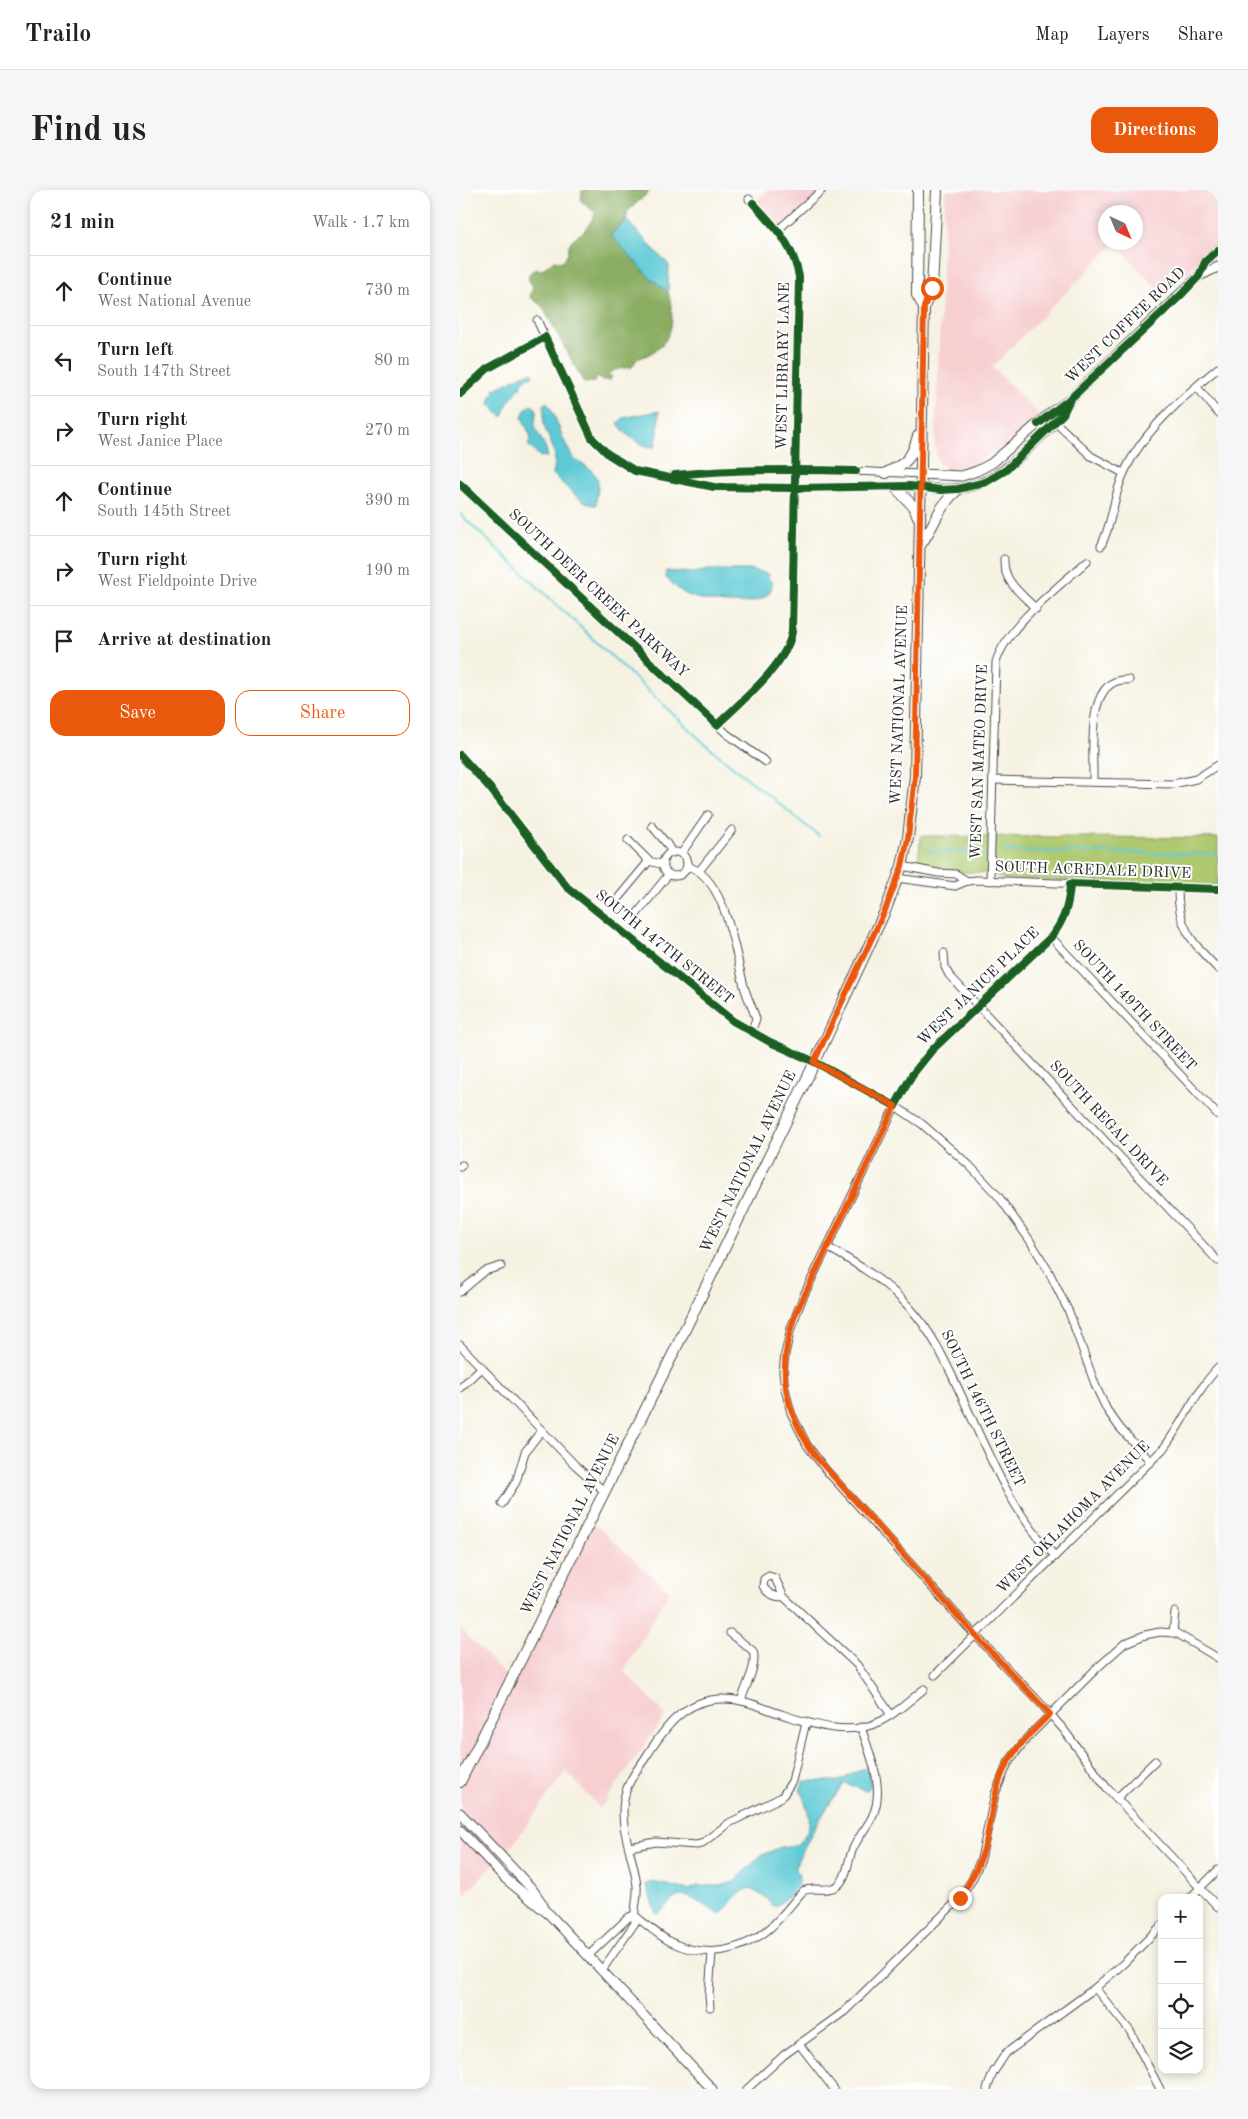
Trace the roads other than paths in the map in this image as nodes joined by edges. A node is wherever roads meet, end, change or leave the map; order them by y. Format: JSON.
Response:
{"nodes":[{"id":1,"x":822,"y":190,"type":"edge"},
{"id":2,"x":918,"y":190,"type":"edge"},
{"id":3,"x":937,"y":190,"type":"edge"},
{"id":4,"x":751,"y":201,"type":"dead end"},
{"id":5,"x":778,"y":230,"type":"junction"},
{"id":6,"x":1218,"y":250,"type":"edge"},
{"id":7,"x":1218,"y":267,"type":"edge"},
{"id":8,"x":1199,"y":276,"type":"junction"},
{"id":9,"x":924,"y":307,"type":"junction"},
{"id":10,"x":537,"y":320,"type":"dead end"},
{"id":11,"x":545,"y":337,"type":"junction"},
{"id":12,"x":1218,"y":368,"type":"edge"},
{"id":13,"x":1197,"y":387,"type":"junction"},
{"id":14,"x":460,"y":394,"type":"edge"},
{"id":15,"x":1070,"y":399,"type":"junction"},
{"id":16,"x":1218,"y":413,"type":"edge"},
{"id":17,"x":1048,"y":415,"type":"junction"},
{"id":18,"x":922,"y":418,"type":"junction"},
{"id":19,"x":1055,"y":422,"type":"junction"},
{"id":20,"x":796,"y":469,"type":"junction"},
{"id":21,"x":886,"y":473,"type":"junction"},
{"id":22,"x":1123,"y":473,"type":"junction"},
{"id":23,"x":921,"y":474,"type":"junction"},
{"id":24,"x":663,"y":477,"type":"junction"},
{"id":25,"x":460,"y":484,"type":"edge"},
{"id":26,"x":895,"y":486,"type":"junction"},
{"id":27,"x":920,"y":487,"type":"junction"},
{"id":28,"x":796,"y":488,"type":"junction"},
{"id":29,"x":958,"y":489,"type":"junction"},
{"id":30,"x":920,"y":521,"type":"junction"},
{"id":31,"x":921,"y":544,"type":"junction"},
{"id":32,"x":1101,"y":546,"type":"dead end"},
{"id":33,"x":1004,"y":559,"type":"dead end"},
{"id":34,"x":1087,"y":561,"type":"dead end"},
{"id":35,"x":1036,"y":609,"type":"junction"},
{"id":36,"x":1129,"y":680,"type":"dead end"},
{"id":37,"x":717,"y":725,"type":"junction"},
{"id":38,"x":460,"y":756,"type":"edge"},
{"id":39,"x":766,"y":762,"type":"dead end"},
{"id":40,"x":1218,"y":766,"type":"edge"},
{"id":41,"x":992,"y":780,"type":"junction"},
{"id":42,"x":1093,"y":782,"type":"junction"},
{"id":43,"x":708,"y":815,"type":"dead end"},
{"id":44,"x":652,"y":826,"type":"dead end"},
{"id":45,"x":732,"y":830,"type":"dead end"},
{"id":46,"x":628,"y":840,"type":"dead end"},
{"id":47,"x":672,"y":853,"type":"junction"},
{"id":48,"x":681,"y":854,"type":"junction"},
{"id":49,"x":649,"y":861,"type":"junction"},
{"id":50,"x":664,"y":865,"type":"junction"},
{"id":51,"x":687,"y":866,"type":"junction"},
{"id":52,"x":902,"y":866,"type":"junction"},
{"id":53,"x":699,"y":871,"type":"junction"},
{"id":54,"x":669,"y":874,"type":"junction"},
{"id":55,"x":897,"y":878,"type":"junction"},
{"id":56,"x":966,"y":881,"type":"junction"},
{"id":57,"x":990,"y":881,"type":"junction"},
{"id":58,"x":1070,"y":884,"type":"junction"},
{"id":59,"x":1178,"y":888,"type":"junction"},
{"id":60,"x":1218,"y":889,"type":"edge"},
{"id":61,"x":619,"y":897,"type":"dead end"},
{"id":62,"x":636,"y":915,"type":"dead end"},
{"id":63,"x":1051,"y":937,"type":"junction"},
{"id":64,"x":944,"y":952,"type":"dead end"},
{"id":65,"x":1218,"y":969,"type":"edge"},
{"id":66,"x":978,"y":1006,"type":"junction"},
{"id":67,"x":751,"y":1032,"type":"junction"},
{"id":68,"x":814,"y":1062,"type":"junction"},
{"id":69,"x":895,"y":1106,"type":"junction"},
{"id":70,"x":1218,"y":1115,"type":"edge"},
{"id":71,"x":828,"y":1248,"type":"junction"},
{"id":72,"x":1218,"y":1262,"type":"edge"},
{"id":73,"x":501,"y":1266,"type":"dead end"},
{"id":74,"x":460,"y":1292,"type":"edge"},
{"id":75,"x":460,"y":1345,"type":"edge"},
{"id":76,"x":482,"y":1367,"type":"junction"},
{"id":77,"x":1218,"y":1368,"type":"edge"},
{"id":78,"x":460,"y":1388,"type":"edge"},
{"id":79,"x":542,"y":1430,"type":"junction"},
{"id":80,"x":1151,"y":1462,"type":"junction"},
{"id":81,"x":604,"y":1491,"type":"junction"},
{"id":82,"x":502,"y":1504,"type":"dead end"},
{"id":83,"x":1055,"y":1556,"type":"junction"},
{"id":84,"x":784,"y":1597,"type":"dead end"},
{"id":85,"x":1175,"y":1612,"type":"dead end"},
{"id":86,"x":730,"y":1633,"type":"dead end"},
{"id":87,"x":1173,"y":1633,"type":"junction"},
{"id":88,"x":975,"y":1635,"type":"junction"},
{"id":89,"x":1218,"y":1658,"type":"edge"},
{"id":90,"x":935,"y":1675,"type":"dead end"},
{"id":91,"x":924,"y":1689,"type":"dead end"},
{"id":92,"x":741,"y":1701,"type":"junction"},
{"id":93,"x":1050,"y":1714,"type":"junction"},
{"id":94,"x":891,"y":1715,"type":"junction"},
{"id":95,"x":806,"y":1722,"type":"junction"},
{"id":96,"x":861,"y":1727,"type":"junction"},
{"id":97,"x":1155,"y":1761,"type":"dead end"},
{"id":98,"x":460,"y":1782,"type":"edge"},
{"id":99,"x":1117,"y":1798,"type":"junction"},
{"id":100,"x":460,"y":1813,"type":"edge"},
{"id":101,"x":460,"y":1830,"type":"edge"},
{"id":102,"x":629,"y":1846,"type":"junction"},
{"id":103,"x":1218,"y":1870,"type":"edge"},
{"id":104,"x":1200,"y":1888,"type":"junction"},
{"id":105,"x":1194,"y":1894,"type":"edge"},
{"id":106,"x":1218,"y":1907,"type":"edge"},
{"id":107,"x":550,"y":1915,"type":"junction"},
{"id":108,"x":634,"y":1915,"type":"junction"},
{"id":109,"x":1158,"y":1929,"type":"edge"},
{"id":110,"x":712,"y":1952,"type":"junction"},
{"id":111,"x":589,"y":1955,"type":"junction"},
{"id":112,"x":602,"y":1970,"type":"junction"},
{"id":113,"x":1095,"y":1988,"type":"junction"},
{"id":114,"x":710,"y":2007,"type":"dead end"},
{"id":115,"x":799,"y":2044,"type":"junction"},
{"id":116,"x":712,"y":2089,"type":"edge"},
{"id":117,"x":747,"y":2089,"type":"edge"},
{"id":118,"x":834,"y":2089,"type":"edge"},
{"id":119,"x":987,"y":2089,"type":"edge"},
{"id":120,"x":1160,"y":2089,"type":"edge"}],
"edges":[{"from":1,"to":5,"type":"street"},
{"from":2,"to":9,"type":"main road","name":"WEST NATIONAL AVENUE"},
{"from":3,"to":9,"type":"main road","name":"WEST NATIONAL AVENUE"},
{"from":4,"to":5,"type":"street","name":"WEST LIBRARY LANE"},
{"from":5,"to":20,"type":"street","name":"WEST LIBRARY LANE"},
{"from":6,"to":8,"type":"street","name":"WEST COFFEE ROAD"},
{"from":7,"to":8,"type":"street","name":"WEST COFFEE ROAD"},
{"from":8,"to":15,"type":"street","name":"WEST COFFEE ROAD"},
{"from":9,"to":18,"type":"main road","name":"WEST NATIONAL AVENUE"},
{"from":10,"to":11,"type":"street"},
{"from":11,"to":14,"type":"street"},
{"from":11,"to":24,"type":"street"},
{"from":12,"to":13,"type":"street"},
{"from":13,"to":16,"type":"street"},
{"from":13,"to":22,"type":"street"},
{"from":15,"to":17,"type":"street","name":"WEST COFFEE ROAD"},
{"from":15,"to":19,"type":"street","name":"WEST COFFEE ROAD"},
{"from":17,"to":19,"type":"street"},
{"from":17,"to":23,"type":"street","name":"WEST COFFEE ROAD"},
{"from":18,"to":21,"type":"main road"},
{"from":18,"to":23,"type":"main road","name":"WEST NATIONAL AVENUE"},
{"from":19,"to":22,"type":"street"},
{"from":19,"to":29,"type":"street","name":"WEST COFFEE ROAD"},
{"from":20,"to":21,"type":"street"},
{"from":20,"to":24,"type":"street"},
{"from":20,"to":28,"type":"street","name":"WEST LIBRARY LANE"},
{"from":21,"to":23,"type":"street"},
{"from":22,"to":32,"type":"street"},
{"from":23,"to":27,"type":"main road","name":"WEST NATIONAL AVENUE"},
{"from":24,"to":28,"type":"street"},
{"from":25,"to":37,"type":"street","name":"SOUTH DEER CREEK PARKWAY"},
{"from":26,"to":27,"type":"street"},
{"from":26,"to":28,"type":"street"},
{"from":26,"to":30,"type":"main road"},
{"from":27,"to":29,"type":"street","name":"WEST COFFEE ROAD"},
{"from":27,"to":30,"type":"main road","name":"WEST NATIONAL AVENUE"},
{"from":28,"to":37,"type":"street","name":"WEST LIBRARY LANE"},
{"from":29,"to":31,"type":"main road"},
{"from":30,"to":31,"type":"main road","name":"WEST NATIONAL AVENUE"},
{"from":31,"to":52,"type":"main road","name":"WEST NATIONAL AVENUE"},
{"from":33,"to":35,"type":"street"},
{"from":34,"to":35,"type":"street","name":"WEST SAN MATEO DRIVE"},
{"from":35,"to":41,"type":"street","name":"WEST SAN MATEO DRIVE"},
{"from":36,"to":42,"type":"street"},
{"from":37,"to":39,"type":"street","name":"SOUTH DEER CREEK PARKWAY"},
{"from":38,"to":67,"type":"street","name":"SOUTH 147TH STREET"},
{"from":40,"to":42,"type":"street"},
{"from":41,"to":42,"type":"street"},
{"from":41,"to":57,"type":"street","name":"WEST SAN MATEO DRIVE"},
{"from":43,"to":48,"type":"street"},
{"from":44,"to":47,"type":"street"},
{"from":45,"to":53,"type":"street"},
{"from":46,"to":49,"type":"street"},
{"from":47,"to":48,"type":"street"},
{"from":47,"to":50,"type":"street"},
{"from":48,"to":51,"type":"street"},
{"from":49,"to":50,"type":"street"},
{"from":49,"to":61,"type":"street"},
{"from":50,"to":54,"type":"street"},
{"from":51,"to":53,"type":"street"},
{"from":51,"to":54,"type":"street"},
{"from":52,"to":55,"type":"main road","name":"WEST NATIONAL AVENUE"},
{"from":52,"to":56,"type":"street","name":"SOUTH ACREDALE DRIVE"},
{"from":53,"to":67,"type":"street"},
{"from":54,"to":62,"type":"street"},
{"from":55,"to":56,"type":"street","name":"SOUTH ACREDALE DRIVE"},
{"from":55,"to":68,"type":"main road","name":"WEST NATIONAL AVENUE"},
{"from":56,"to":57,"type":"street","name":"SOUTH ACREDALE DRIVE"},
{"from":57,"to":58,"type":"street","name":"SOUTH ACREDALE DRIVE"},
{"from":58,"to":59,"type":"street","name":"SOUTH ACREDALE DRIVE"},
{"from":58,"to":63,"type":"street","name":"WEST JANICE PLACE"},
{"from":59,"to":60,"type":"street","name":"SOUTH ACREDALE DRIVE"},
{"from":59,"to":65,"type":"street"},
{"from":63,"to":66,"type":"street","name":"WEST JANICE PLACE"},
{"from":63,"to":70,"type":"street","name":"SOUTH 149TH STREET"},
{"from":64,"to":66,"type":"street","name":"SOUTH REGAL DRIVE"},
{"from":66,"to":69,"type":"street","name":"WEST JANICE PLACE"},
{"from":66,"to":72,"type":"street","name":"SOUTH REGAL DRIVE"},
{"from":67,"to":68,"type":"street","name":"SOUTH 147TH STREET"},
{"from":68,"to":69,"type":"street","name":"SOUTH 147TH STREET"},
{"from":68,"to":81,"type":"main road","name":"WEST NATIONAL AVENUE"},
{"from":69,"to":71,"type":"street","name":"WEST JANICE PLACE"},
{"from":69,"to":80,"type":"street","name":"SOUTH 147TH STREET"},
{"from":71,"to":83,"type":"street","name":"SOUTH 146TH STREET"},
{"from":71,"to":88,"type":"street","name":"WEST JANICE PLACE"},
{"from":73,"to":74,"type":"street"},
{"from":75,"to":76,"type":"street"},
{"from":76,"to":78,"type":"street"},
{"from":76,"to":79,"type":"street"},
{"from":77,"to":80,"type":"street","name":"WEST OKLAHOMA AVENUE"},
{"from":79,"to":81,"type":"street"},
{"from":79,"to":82,"type":"street"},
{"from":80,"to":83,"type":"street","name":"WEST OKLAHOMA AVENUE"},
{"from":81,"to":98,"type":"main road","name":"WEST NATIONAL AVENUE"},
{"from":83,"to":88,"type":"street","name":"WEST OKLAHOMA AVENUE"},
{"from":84,"to":94,"type":"street"},
{"from":85,"to":87,"type":"street"},
{"from":86,"to":92,"type":"street"},
{"from":87,"to":89,"type":"street"},
{"from":87,"to":93,"type":"street"},
{"from":88,"to":90,"type":"street","name":"WEST OKLAHOMA AVENUE"},
{"from":88,"to":93,"type":"street","name":"WEST JANICE PLACE"},
{"from":91,"to":94,"type":"street"},
{"from":92,"to":95,"type":"street"},
{"from":92,"to":102,"type":"street"},
{"from":93,"to":99,"type":"street","name":"WEST JANICE PLACE"},
{"from":93,"to":115,"type":"street"},
{"from":94,"to":96,"type":"street"},
{"from":95,"to":96,"type":"street"},
{"from":95,"to":102,"type":"street"},
{"from":96,"to":110,"type":"street"},
{"from":97,"to":99,"type":"street"},
{"from":99,"to":104,"type":"street","name":"WEST JANICE PLACE"},
{"from":100,"to":107,"type":"street"},
{"from":101,"to":107,"type":"street"},
{"from":102,"to":108,"type":"street"},
{"from":103,"to":104,"type":"street"},
{"from":104,"to":105,"type":"street"},
{"from":104,"to":106,"type":"street","name":"WEST JANICE PLACE"},
{"from":107,"to":111,"type":"street"},
{"from":108,"to":110,"type":"street"},
{"from":108,"to":111,"type":"street"},
{"from":108,"to":112,"type":"street"},
{"from":109,"to":113,"type":"street"},
{"from":110,"to":114,"type":"street"},
{"from":111,"to":112,"type":"street"},
{"from":112,"to":116,"type":"street"},
{"from":113,"to":119,"type":"street"},
{"from":113,"to":120,"type":"street"},
{"from":115,"to":117,"type":"street"},
{"from":115,"to":118,"type":"street"}]}
